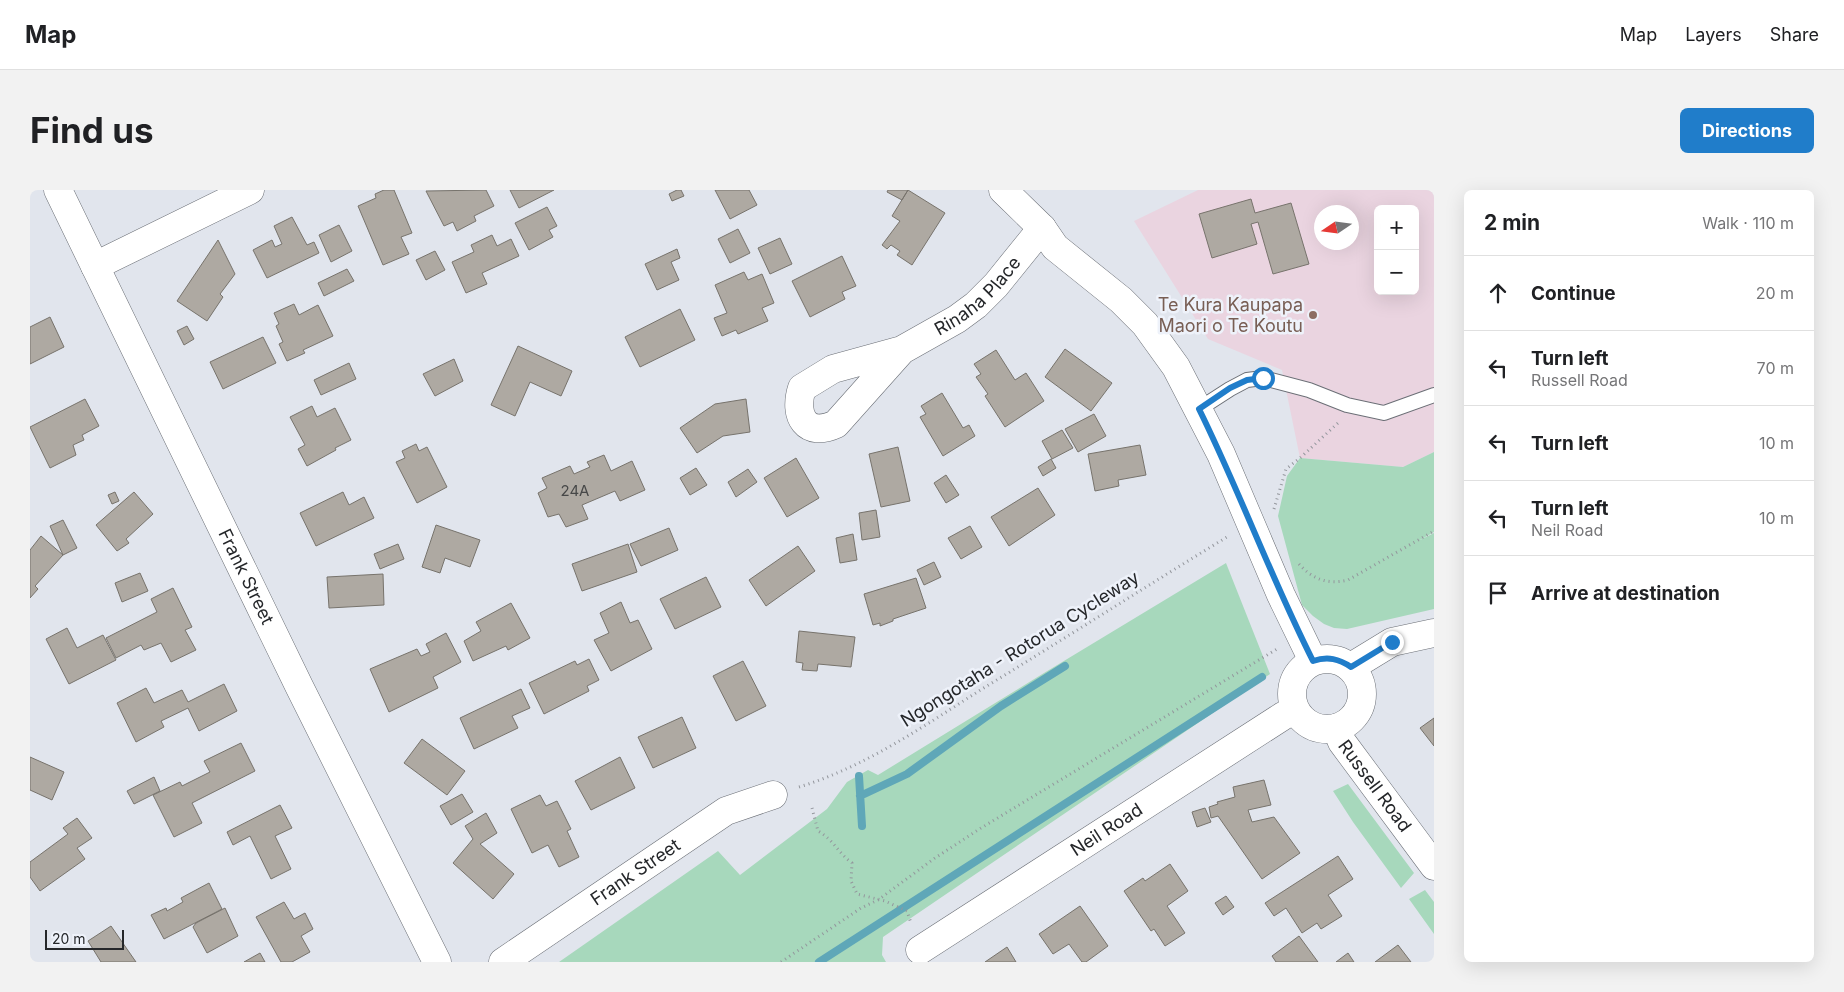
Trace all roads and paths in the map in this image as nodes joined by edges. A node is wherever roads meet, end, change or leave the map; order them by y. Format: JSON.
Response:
{"nodes":[{"id":1,"x":58,"y":190,"type":"edge"},
{"id":2,"x":250,"y":190,"type":"edge"},
{"id":3,"x":1003,"y":190,"type":"edge"},
{"id":4,"x":1042,"y":228,"type":"junction"},
{"id":5,"x":95,"y":266,"type":"junction"},
{"id":6,"x":902,"y":350,"type":"dead end"},
{"id":7,"x":1434,"y":395,"type":"edge"},
{"id":8,"x":1354,"y":407,"type":"junction"},
{"id":9,"x":1199,"y":409,"type":"junction"},
{"id":10,"x":1274,"y":511,"type":"dead end"},
{"id":11,"x":1434,"y":531,"type":"edge"},
{"id":12,"x":1233,"y":534,"type":"dead end"},
{"id":13,"x":1294,"y":559,"type":"dead end"},
{"id":14,"x":1434,"y":633,"type":"edge"},
{"id":15,"x":1299,"y":634,"type":"junction"},
{"id":16,"x":1313,"y":661,"type":"junction"},
{"id":17,"x":1351,"y":667,"type":"junction"},
{"id":18,"x":1295,"y":710,"type":"junction"},
{"id":19,"x":1336,"y":728,"type":"junction"},
{"id":20,"x":814,"y":782,"type":"dead end"},
{"id":21,"x":773,"y":795,"type":"dead end"},
{"id":22,"x":812,"y":808,"type":"dead end"},
{"id":23,"x":1434,"y":866,"type":"edge"},
{"id":24,"x":878,"y":900,"type":"junction"},
{"id":25,"x":920,"y":950,"type":"joint"},
{"id":26,"x":437,"y":962,"type":"edge"},
{"id":27,"x":503,"y":962,"type":"edge"},
{"id":28,"x":781,"y":962,"type":"edge"}],
"edges":[{"from":1,"to":5,"type":"street","name":"Frank Street"},
{"from":2,"to":5,"type":"street"},
{"from":3,"to":4,"type":"street"},
{"from":4,"to":6,"type":"street","name":"Rinaha Place"},
{"from":4,"to":9,"type":"street"},
{"from":5,"to":26,"type":"street","name":"Frank Street"},
{"from":7,"to":8,"type":"lane"},
{"from":8,"to":9,"type":"lane"},
{"from":8,"to":10,"type":"path"},
{"from":9,"to":15,"type":"street"},
{"from":11,"to":13,"type":"path"},
{"from":12,"to":20,"type":"path","name":"Ngongotaha - Rotorua Cycleway"},
{"from":14,"to":17,"type":"street"},
{"from":15,"to":16,"type":"street"},
{"from":15,"to":24,"type":"path"},
{"from":16,"to":17,"type":"street"},
{"from":16,"to":18,"type":"street"},
{"from":17,"to":19,"type":"street"},
{"from":18,"to":19,"type":"street"},
{"from":18,"to":25,"type":"street","name":"Neil Road"},
{"from":19,"to":23,"type":"street","name":"Russell Road"},
{"from":21,"to":27,"type":"street","name":"Frank Street"},
{"from":22,"to":24,"type":"path"},
{"from":24,"to":25,"type":"path"},
{"from":24,"to":28,"type":"path"}]}
